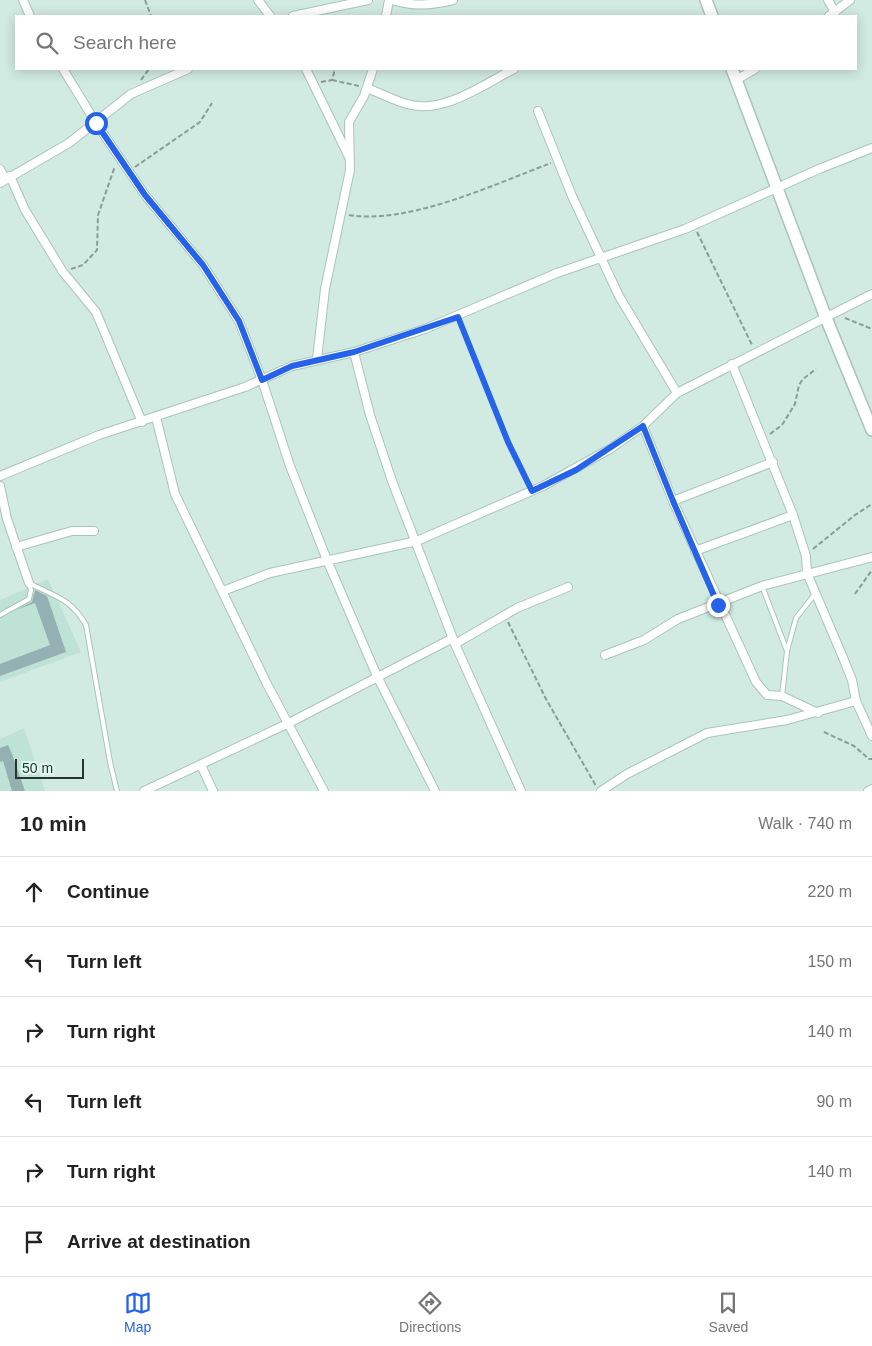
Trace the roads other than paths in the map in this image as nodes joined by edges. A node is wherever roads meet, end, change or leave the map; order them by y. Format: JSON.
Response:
{"nodes":[{"id":1,"x":23,"y":0,"type":"edge"},
{"id":2,"x":258,"y":0,"type":"edge"},
{"id":3,"x":368,"y":0,"type":"edge"},
{"id":4,"x":391,"y":0,"type":"edge"},
{"id":5,"x":453,"y":0,"type":"edge"},
{"id":6,"x":706,"y":0,"type":"edge"},
{"id":7,"x":828,"y":0,"type":"edge"},
{"id":8,"x":850,"y":0,"type":"edge"},
{"id":9,"x":832,"y":14,"type":"edge"},
{"id":10,"x":30,"y":15,"type":"edge"},
{"id":11,"x":269,"y":15,"type":"edge"},
{"id":12,"x":299,"y":15,"type":"edge"},
{"id":13,"x":386,"y":15,"type":"edge"},
{"id":14,"x":712,"y":15,"type":"edge"},
{"id":15,"x":64,"y":70,"type":"edge"},
{"id":16,"x":186,"y":70,"type":"edge"},
{"id":17,"x":307,"y":70,"type":"edge"},
{"id":18,"x":373,"y":70,"type":"edge"},
{"id":19,"x":512,"y":70,"type":"edge"},
{"id":20,"x":732,"y":70,"type":"edge"},
{"id":21,"x":753,"y":70,"type":"edge"},
{"id":22,"x":736,"y":80,"type":"junction"},
{"id":23,"x":368,"y":88,"type":"junction"},
{"id":24,"x":538,"y":111,"type":"dead end"},
{"id":25,"x":96,"y":123,"type":"junction"},
{"id":26,"x":872,"y":148,"type":"edge"},
{"id":27,"x":350,"y":160,"type":"junction"},
{"id":28,"x":0,"y":169,"type":"edge"},
{"id":29,"x":5,"y":179,"type":"edge"},
{"id":30,"x":778,"y":189,"type":"junction"},
{"id":31,"x":602,"y":258,"type":"junction"},
{"id":32,"x":872,"y":294,"type":"edge"},
{"id":33,"x":831,"y":316,"type":"junction"},
{"id":34,"x":354,"y":352,"type":"junction"},
{"id":35,"x":317,"y":359,"type":"junction"},
{"id":36,"x":732,"y":364,"type":"junction"},
{"id":37,"x":262,"y":380,"type":"junction"},
{"id":38,"x":677,"y":393,"type":"junction"},
{"id":39,"x":156,"y":417,"type":"junction"},
{"id":40,"x":142,"y":422,"type":"junction"},
{"id":41,"x":643,"y":426,"type":"junction"},
{"id":42,"x":872,"y":430,"type":"edge"},
{"id":43,"x":773,"y":462,"type":"junction"},
{"id":44,"x":0,"y":476,"type":"edge"},
{"id":45,"x":0,"y":486,"type":"edge"},
{"id":46,"x":673,"y":501,"type":"junction"},
{"id":47,"x":793,"y":515,"type":"junction"},
{"id":48,"x":94,"y":531,"type":"dead end"},
{"id":49,"x":417,"y":541,"type":"junction"},
{"id":50,"x":16,"y":547,"type":"junction"},
{"id":51,"x":695,"y":551,"type":"junction"},
{"id":52,"x":872,"y":557,"type":"edge"},
{"id":53,"x":326,"y":560,"type":"junction"},
{"id":54,"x":808,"y":573,"type":"junction"},
{"id":55,"x":29,"y":583,"type":"junction"},
{"id":56,"x":762,"y":586,"type":"junction"},
{"id":57,"x":568,"y":587,"type":"dead end"},
{"id":58,"x":222,"y":591,"type":"junction"},
{"id":59,"x":815,"y":594,"type":"junction"},
{"id":60,"x":718,"y":605,"type":"junction"},
{"id":61,"x":0,"y":615,"type":"edge"},
{"id":62,"x":454,"y":641,"type":"junction"},
{"id":63,"x":787,"y":651,"type":"junction"},
{"id":64,"x":605,"y":655,"type":"dead end"},
{"id":65,"x":377,"y":676,"type":"junction"},
{"id":66,"x":782,"y":696,"type":"junction"},
{"id":67,"x":856,"y":701,"type":"junction"},
{"id":68,"x":818,"y":713,"type":"junction"},
{"id":69,"x":289,"y":722,"type":"junction"},
{"id":70,"x":872,"y":736,"type":"edge"},
{"id":71,"x":201,"y":765,"type":"junction"},
{"id":72,"x":872,"y":789,"type":"edge"},
{"id":73,"x":117,"y":791,"type":"edge"},
{"id":74,"x":144,"y":791,"type":"edge"},
{"id":75,"x":214,"y":791,"type":"edge"},
{"id":76,"x":324,"y":791,"type":"edge"},
{"id":77,"x":435,"y":791,"type":"edge"},
{"id":78,"x":520,"y":791,"type":"edge"},
{"id":79,"x":600,"y":791,"type":"edge"},
{"id":80,"x":868,"y":791,"type":"edge"}],
"edges":[{"from":1,"to":10,"type":"street"},
{"from":2,"to":11,"type":"street"},
{"from":3,"to":12,"type":"street"},
{"from":4,"to":5,"type":"street"},
{"from":4,"to":13,"type":"street"},
{"from":6,"to":14,"type":"street"},
{"from":7,"to":9,"type":"street"},
{"from":8,"to":9,"type":"street"},
{"from":15,"to":25,"type":"street"},
{"from":16,"to":25,"type":"street"},
{"from":17,"to":27,"type":"street"},
{"from":18,"to":23,"type":"street"},
{"from":19,"to":23,"type":"street"},
{"from":20,"to":22,"type":"street"},
{"from":21,"to":22,"type":"street"},
{"from":22,"to":30,"type":"street"},
{"from":23,"to":27,"type":"street"},
{"from":24,"to":31,"type":"street"},
{"from":25,"to":29,"type":"street"},
{"from":25,"to":37,"type":"street"},
{"from":26,"to":30,"type":"street"},
{"from":27,"to":35,"type":"street"},
{"from":28,"to":29,"type":"street"},
{"from":29,"to":40,"type":"street"},
{"from":30,"to":31,"type":"street"},
{"from":30,"to":33,"type":"street"},
{"from":31,"to":34,"type":"street"},
{"from":31,"to":38,"type":"street"},
{"from":32,"to":33,"type":"street"},
{"from":33,"to":36,"type":"street"},
{"from":33,"to":42,"type":"street"},
{"from":34,"to":35,"type":"street"},
{"from":34,"to":49,"type":"street"},
{"from":35,"to":37,"type":"street"},
{"from":36,"to":38,"type":"street"},
{"from":36,"to":43,"type":"street"},
{"from":37,"to":39,"type":"street"},
{"from":37,"to":53,"type":"street"},
{"from":38,"to":41,"type":"street"},
{"from":39,"to":40,"type":"street"},
{"from":39,"to":58,"type":"street"},
{"from":40,"to":44,"type":"street"},
{"from":41,"to":46,"type":"street"},
{"from":41,"to":49,"type":"street"},
{"from":43,"to":46,"type":"street"},
{"from":43,"to":47,"type":"street"},
{"from":45,"to":50,"type":"street"},
{"from":46,"to":51,"type":"street"},
{"from":47,"to":51,"type":"street"},
{"from":47,"to":54,"type":"street"},
{"from":48,"to":50,"type":"street"},
{"from":49,"to":53,"type":"street"},
{"from":49,"to":62,"type":"street"},
{"from":50,"to":55,"type":"street"},
{"from":51,"to":60,"type":"street"},
{"from":52,"to":54,"type":"street"},
{"from":53,"to":58,"type":"street"},
{"from":53,"to":65,"type":"street"},
{"from":54,"to":56,"type":"street"},
{"from":54,"to":59,"type":"street"},
{"from":55,"to":61,"type":"lane"},
{"from":55,"to":73,"type":"lane"},
{"from":56,"to":60,"type":"street"},
{"from":56,"to":63,"type":"lane"},
{"from":57,"to":62,"type":"street"},
{"from":58,"to":69,"type":"street"},
{"from":59,"to":63,"type":"lane"},
{"from":59,"to":67,"type":"street"},
{"from":60,"to":64,"type":"street"},
{"from":60,"to":66,"type":"street"},
{"from":62,"to":65,"type":"street"},
{"from":62,"to":78,"type":"street"},
{"from":63,"to":66,"type":"lane"},
{"from":65,"to":69,"type":"street"},
{"from":65,"to":77,"type":"street"},
{"from":66,"to":68,"type":"street"},
{"from":67,"to":68,"type":"street"},
{"from":67,"to":70,"type":"street"},
{"from":68,"to":79,"type":"street"},
{"from":69,"to":71,"type":"street"},
{"from":69,"to":76,"type":"street"},
{"from":71,"to":74,"type":"street"},
{"from":71,"to":75,"type":"street"},
{"from":72,"to":80,"type":"street"}]}
